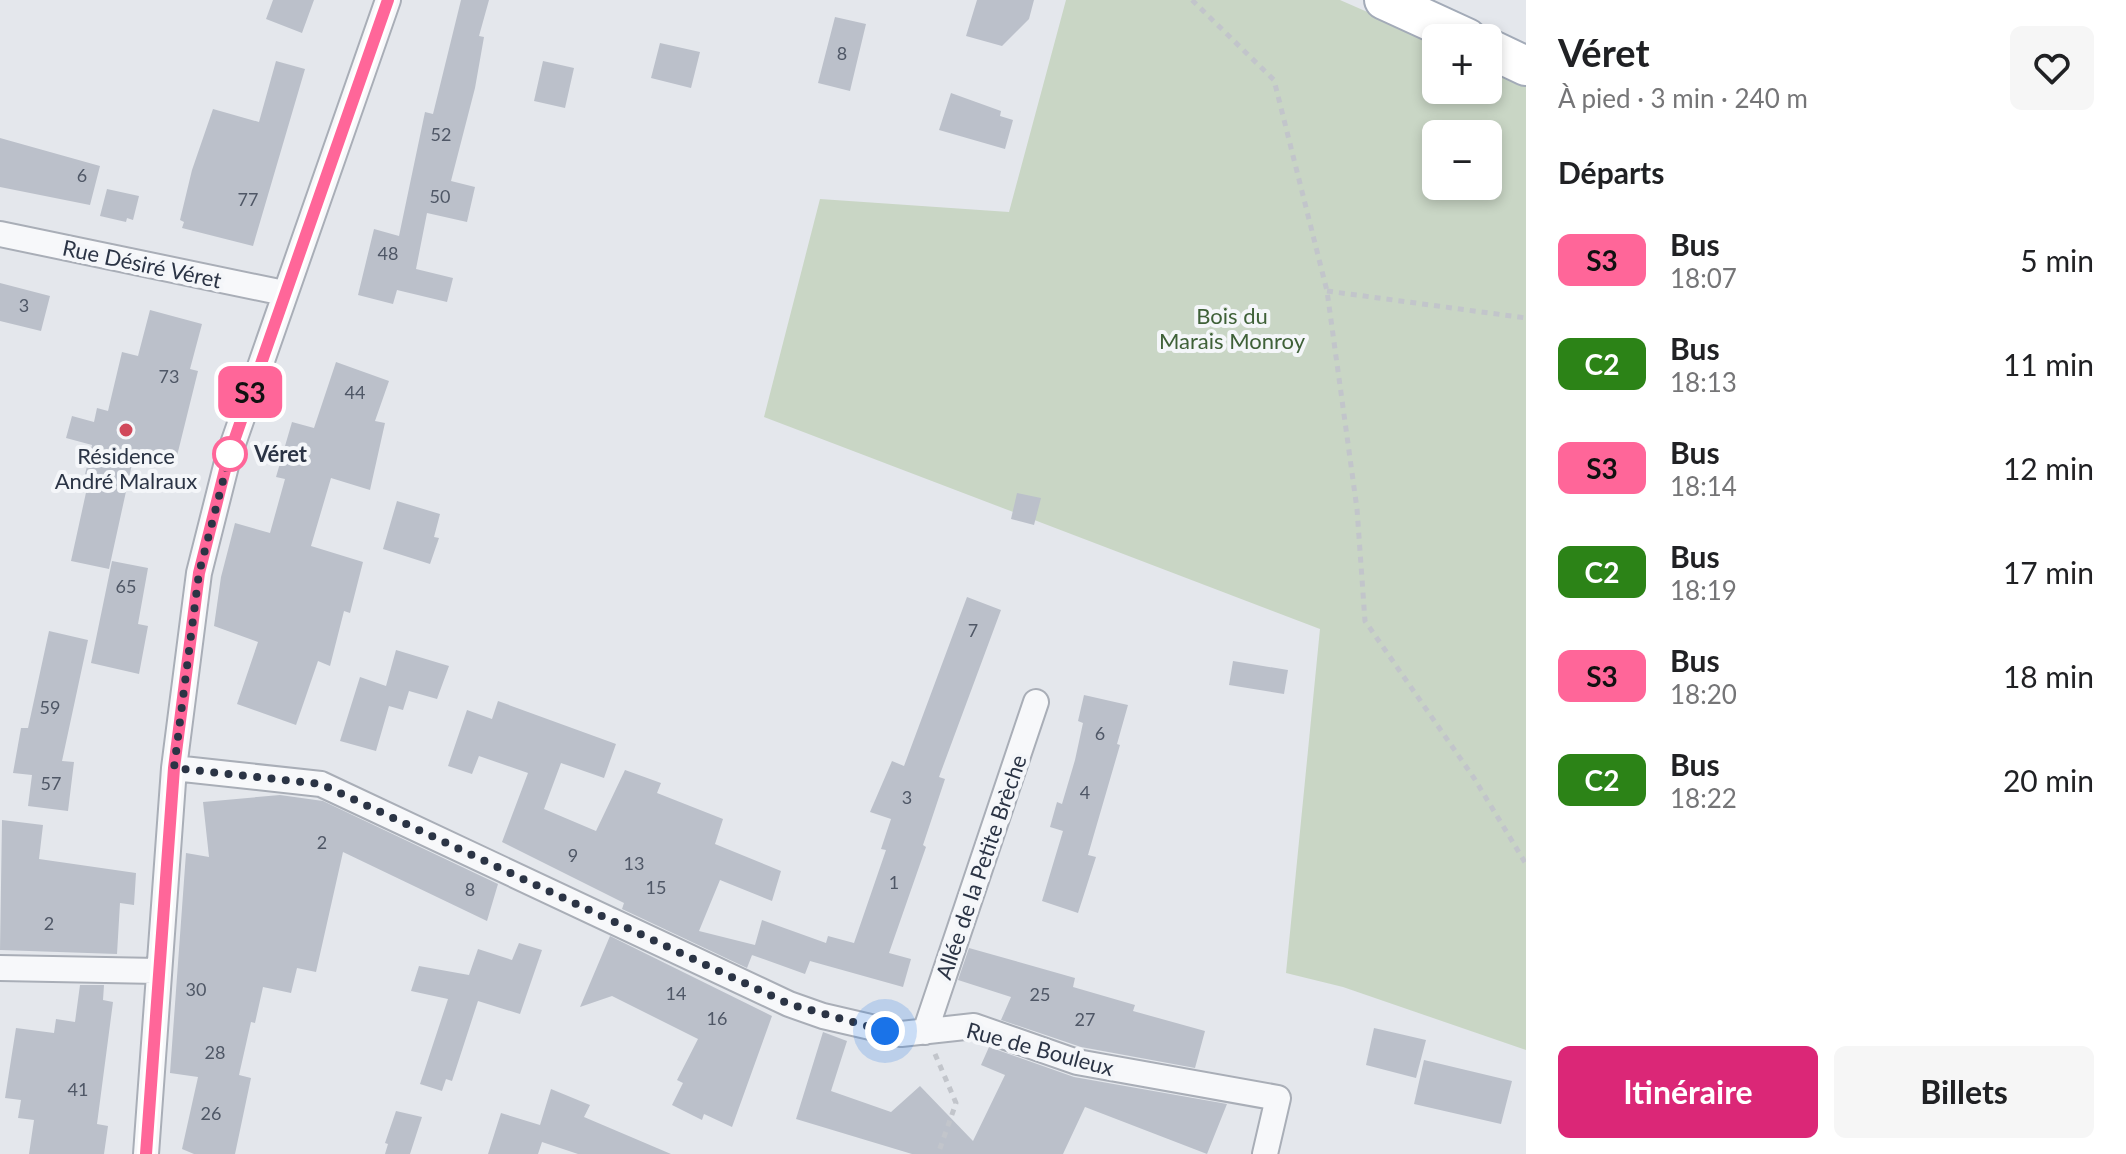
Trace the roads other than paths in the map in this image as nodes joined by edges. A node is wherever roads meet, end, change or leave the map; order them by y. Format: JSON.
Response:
{"nodes":[{"id":1,"x":388,"y":0,"type":"edge"},
{"id":2,"x":1384,"y":0,"type":"edge"},
{"id":3,"x":1436,"y":24,"type":"edge"},
{"id":4,"x":1502,"y":55,"type":"edge"},
{"id":5,"x":1526,"y":66,"type":"edge"},
{"id":6,"x":0,"y":234,"type":"edge"},
{"id":7,"x":284,"y":293,"type":"junction"},
{"id":8,"x":1036,"y":702,"type":"dead end"},
{"id":9,"x":174,"y":768,"type":"junction"},
{"id":10,"x":0,"y":968,"type":"edge"},
{"id":11,"x":158,"y":971,"type":"junction"},
{"id":12,"x":925,"y":1032,"type":"junction"},
{"id":13,"x":146,"y":1154,"type":"edge"},
{"id":14,"x":1265,"y":1154,"type":"edge"}],
"edges":[{"from":1,"to":7,"type":"street"},
{"from":2,"to":3,"type":"main road"},
{"from":4,"to":5,"type":"main road"},
{"from":6,"to":7,"type":"street","name":"Rue Désiré Véret"},
{"from":7,"to":9,"type":"street"},
{"from":8,"to":12,"type":"street","name":"Allée de la Petite Brèche"},
{"from":9,"to":11,"type":"street"},
{"from":9,"to":12,"type":"street","name":"Rue de Bouleux"},
{"from":10,"to":11,"type":"street"},
{"from":11,"to":13,"type":"street"},
{"from":12,"to":14,"type":"street","name":"Rue de Bouleux"}]}
